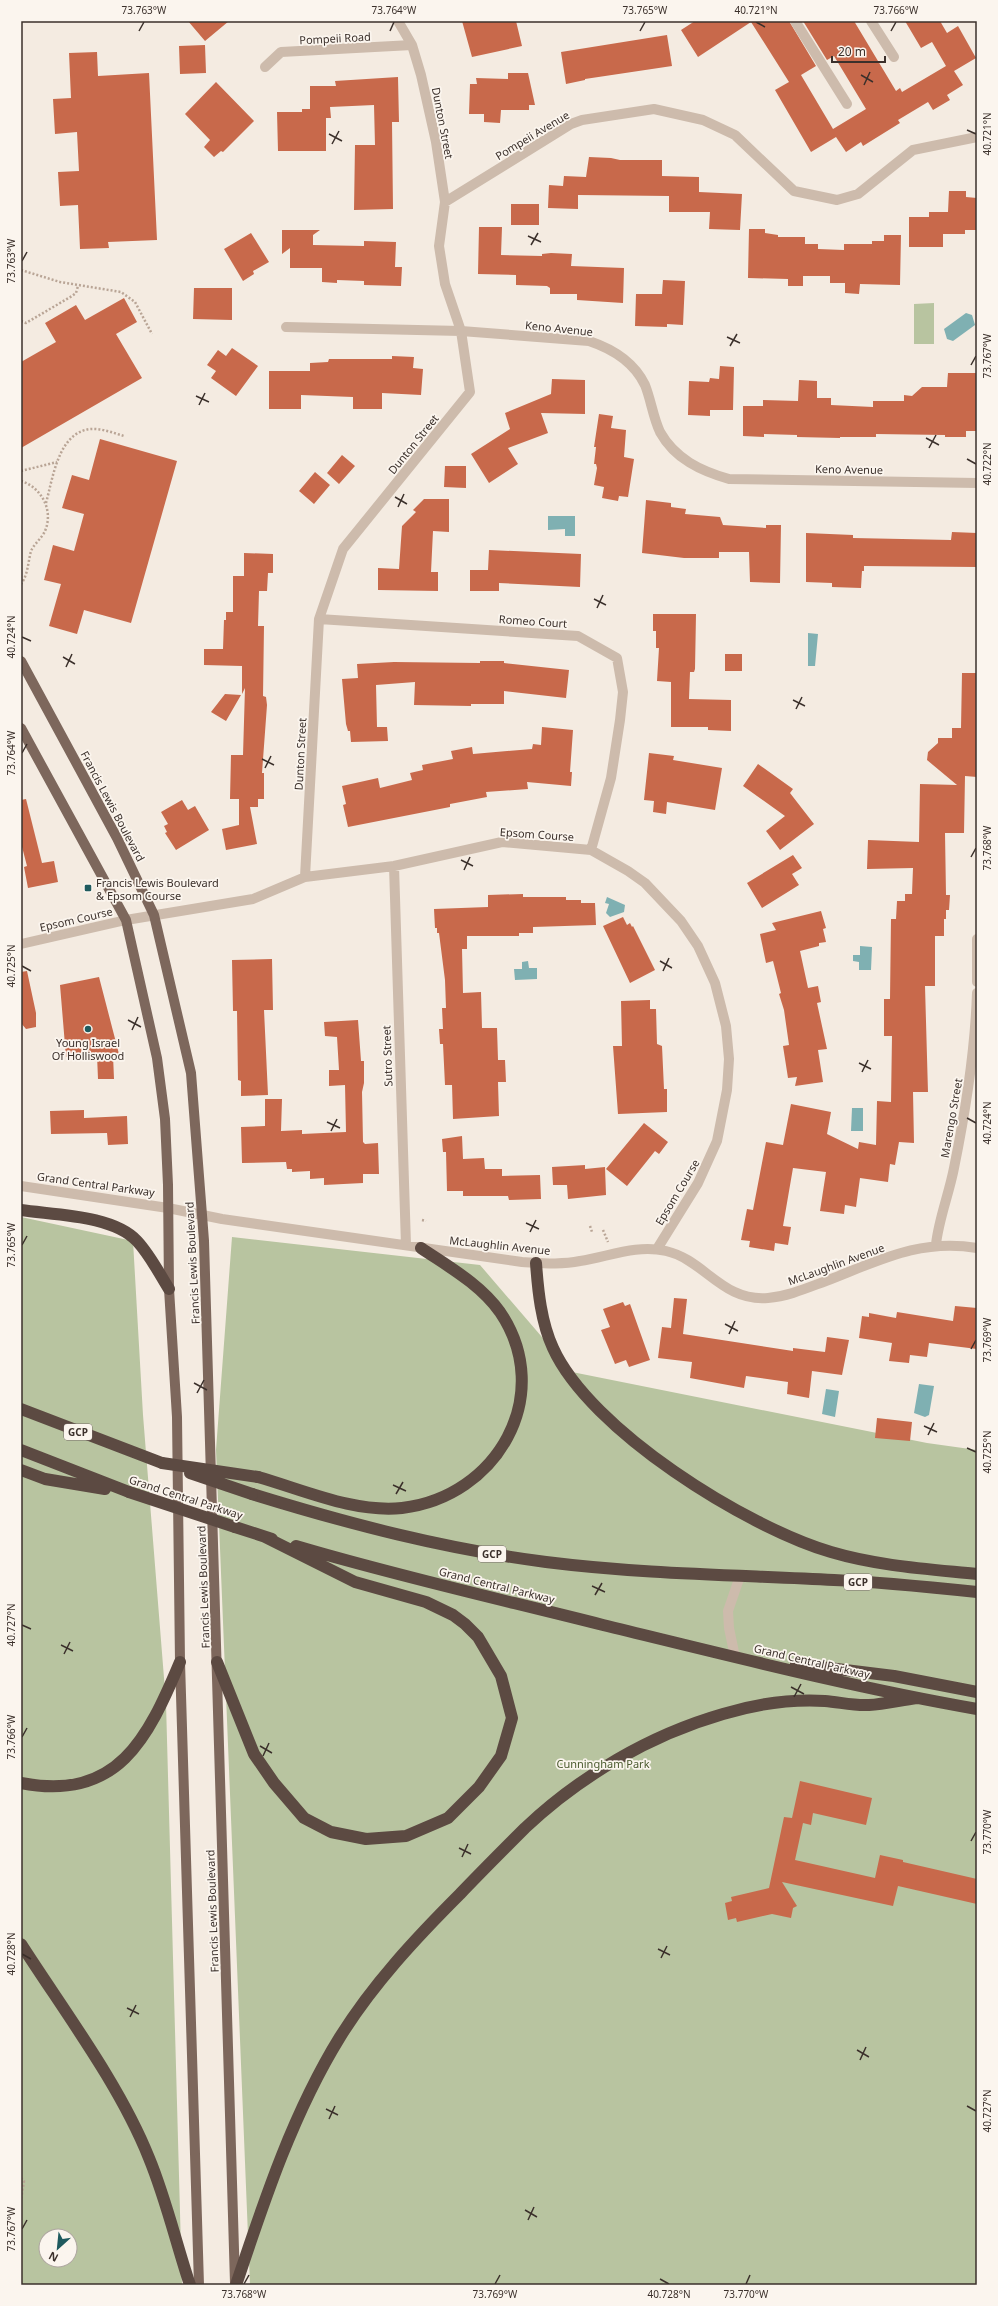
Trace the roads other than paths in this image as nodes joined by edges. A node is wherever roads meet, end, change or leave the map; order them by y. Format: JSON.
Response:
{"nodes":[{"id":1,"x":398,"y":21,"type":"edge"},
{"id":2,"x":796,"y":21,"type":"edge"},
{"id":3,"x":871,"y":21,"type":"edge"},
{"id":4,"x":412,"y":45,"type":"junction"},
{"id":5,"x":894,"y":57,"type":"dead end"},
{"id":6,"x":265,"y":67,"type":"dead end"},
{"id":7,"x":847,"y":104,"type":"dead end"},
{"id":8,"x":977,"y":137,"type":"edge"},
{"id":9,"x":445,"y":202,"type":"junction"},
{"id":10,"x":286,"y":327,"type":"dead end"},
{"id":11,"x":461,"y":331,"type":"junction"},
{"id":12,"x":977,"y":483,"type":"edge"},
{"id":13,"x":319,"y":618,"type":"junction"},
{"id":14,"x":21,"y":661,"type":"edge"},
{"id":15,"x":21,"y":728,"type":"edge"},
{"id":16,"x":591,"y":850,"type":"junction"},
{"id":17,"x":394,"y":866,"type":"junction"},
{"id":18,"x":305,"y":877,"type":"junction"},
{"id":19,"x":154,"y":915,"type":"junction"},
{"id":20,"x":126,"y":920,"type":"junction"},
{"id":21,"x":977,"y":939,"type":"edge"},
{"id":22,"x":21,"y":944,"type":"edge"},
{"id":23,"x":977,"y":982,"type":"edge"},
{"id":24,"x":977,"y":993,"type":"edge"},
{"id":25,"x":21,"y":1186,"type":"edge"},
{"id":26,"x":168,"y":1208,"type":"junction"},
{"id":27,"x":21,"y":1210,"type":"edge"},
{"id":28,"x":203,"y":1214,"type":"junction"},
{"id":29,"x":936,"y":1244,"type":"junction"},
{"id":30,"x":406,"y":1245,"type":"junction"},
{"id":31,"x":421,"y":1248,"type":"junction"},
{"id":32,"x":977,"y":1248,"type":"edge"},
{"id":33,"x":657,"y":1249,"type":"junction"},
{"id":34,"x":536,"y":1262,"type":"junction"},
{"id":35,"x":169,"y":1289,"type":"junction"},
{"id":36,"x":21,"y":1409,"type":"edge"},
{"id":37,"x":21,"y":1450,"type":"edge"},
{"id":38,"x":162,"y":1463,"type":"junction"},
{"id":39,"x":21,"y":1470,"type":"edge"},
{"id":40,"x":129,"y":1492,"type":"junction"},
{"id":41,"x":266,"y":1537,"type":"junction"},
{"id":42,"x":977,"y":1574,"type":"edge"},
{"id":43,"x":740,"y":1576,"type":"junction"},
{"id":44,"x":977,"y":1592,"type":"edge"},
{"id":45,"x":735,"y":1657,"type":"junction"},
{"id":46,"x":180,"y":1662,"type":"junction"},
{"id":47,"x":217,"y":1662,"type":"junction"},
{"id":48,"x":977,"y":1692,"type":"edge"},
{"id":49,"x":917,"y":1698,"type":"junction"},
{"id":50,"x":942,"y":1703,"type":"junction"},
{"id":51,"x":977,"y":1709,"type":"edge"},
{"id":52,"x":977,"y":1716,"type":"edge"},
{"id":53,"x":21,"y":1783,"type":"edge"},
{"id":54,"x":21,"y":1944,"type":"edge"},
{"id":55,"x":190,"y":2285,"type":"edge"},
{"id":56,"x":199,"y":2285,"type":"edge"},
{"id":57,"x":236,"y":2285,"type":"edge"}],
"edges":[{"from":1,"to":4,"type":"street","name":"Dunton Street"},
{"from":2,"to":7,"type":"street"},
{"from":3,"to":5,"type":"street"},
{"from":4,"to":6,"type":"street","name":"Pompeii Road"},
{"from":4,"to":9,"type":"street","name":"Dunton Street"},
{"from":8,"to":9,"type":"street","name":"Pompeii Avenue"},
{"from":9,"to":11,"type":"street","name":"Dunton Street"},
{"from":10,"to":11,"type":"street","name":"Keno Avenue"},
{"from":11,"to":12,"type":"street","name":"Keno Avenue"},
{"from":11,"to":13,"type":"street","name":"Dunton Street"},
{"from":13,"to":16,"type":"street","name":"Romeo Court"},
{"from":13,"to":18,"type":"street","name":"Dunton Street"},
{"from":14,"to":19,"type":"main road","name":"Francis Lewis Boulevard"},
{"from":15,"to":20,"type":"main road","name":"Francis Lewis Boulevard"},
{"from":16,"to":17,"type":"street","name":"Epsom Course"},
{"from":16,"to":33,"type":"street","name":"Epsom Course"},
{"from":17,"to":18,"type":"street","name":"Epsom Course"},
{"from":17,"to":30,"type":"street","name":"Sutro Street"},
{"from":18,"to":19,"type":"street","name":"Epsom Course"},
{"from":19,"to":20,"type":"street","name":"Epsom Course"},
{"from":19,"to":28,"type":"main road","name":"Francis Lewis Boulevard"},
{"from":20,"to":22,"type":"street","name":"Epsom Course"},
{"from":20,"to":26,"type":"main road","name":"Francis Lewis Boulevard"},
{"from":21,"to":23,"type":"street"},
{"from":24,"to":29,"type":"street","name":"Marengo Street"},
{"from":25,"to":26,"type":"street","name":"Grand Central Parkway"},
{"from":26,"to":28,"type":"street","name":"McLaughlin Avenue"},
{"from":26,"to":35,"type":"main road","name":"Francis Lewis Boulevard"},
{"from":27,"to":35,"type":"highway"},
{"from":28,"to":30,"type":"street","name":"McLaughlin Avenue"},
{"from":28,"to":47,"type":"main road","name":"Francis Lewis Boulevard"},
{"from":29,"to":32,"type":"street","name":"McLaughlin Avenue"},
{"from":29,"to":33,"type":"street","name":"McLaughlin Avenue"},
{"from":30,"to":31,"type":"street","name":"McLaughlin Avenue"},
{"from":31,"to":34,"type":"street","name":"McLaughlin Avenue"},
{"from":31,"to":38,"type":"highway","bridge":true},
{"from":33,"to":34,"type":"street","name":"McLaughlin Avenue"},
{"from":34,"to":42,"type":"highway"},
{"from":35,"to":46,"type":"main road","name":"Francis Lewis Boulevard"},
{"from":36,"to":38,"type":"highway","number":"GCP"},
{"from":37,"to":40,"type":"highway","name":"Grand Central Parkway"},
{"from":38,"to":43,"type":"highway","number":"GCP","bridge":true},
{"from":39,"to":40,"type":"highway"},
{"from":40,"to":41,"type":"highway","name":"Grand Central Parkway","bridge":true},
{"from":41,"to":45,"type":"highway","name":"Grand Central Parkway"},
{"from":41,"to":47,"type":"highway"},
{"from":43,"to":44,"type":"highway","number":"GCP"},
{"from":43,"to":45,"type":"street"},
{"from":45,"to":48,"type":"highway"},
{"from":45,"to":49,"type":"highway","name":"Grand Central Parkway"},
{"from":46,"to":53,"type":"highway"},
{"from":46,"to":56,"type":"main road","name":"Francis Lewis Boulevard"},
{"from":47,"to":57,"type":"main road","name":"Francis Lewis Boulevard"},
{"from":49,"to":50,"type":"highway","name":"Grand Central Parkway"},
{"from":49,"to":57,"type":"highway"},
{"from":50,"to":51,"type":"highway","name":"Grand Central Parkway"},
{"from":50,"to":52,"type":"highway"},
{"from":54,"to":55,"type":"highway"}]}
